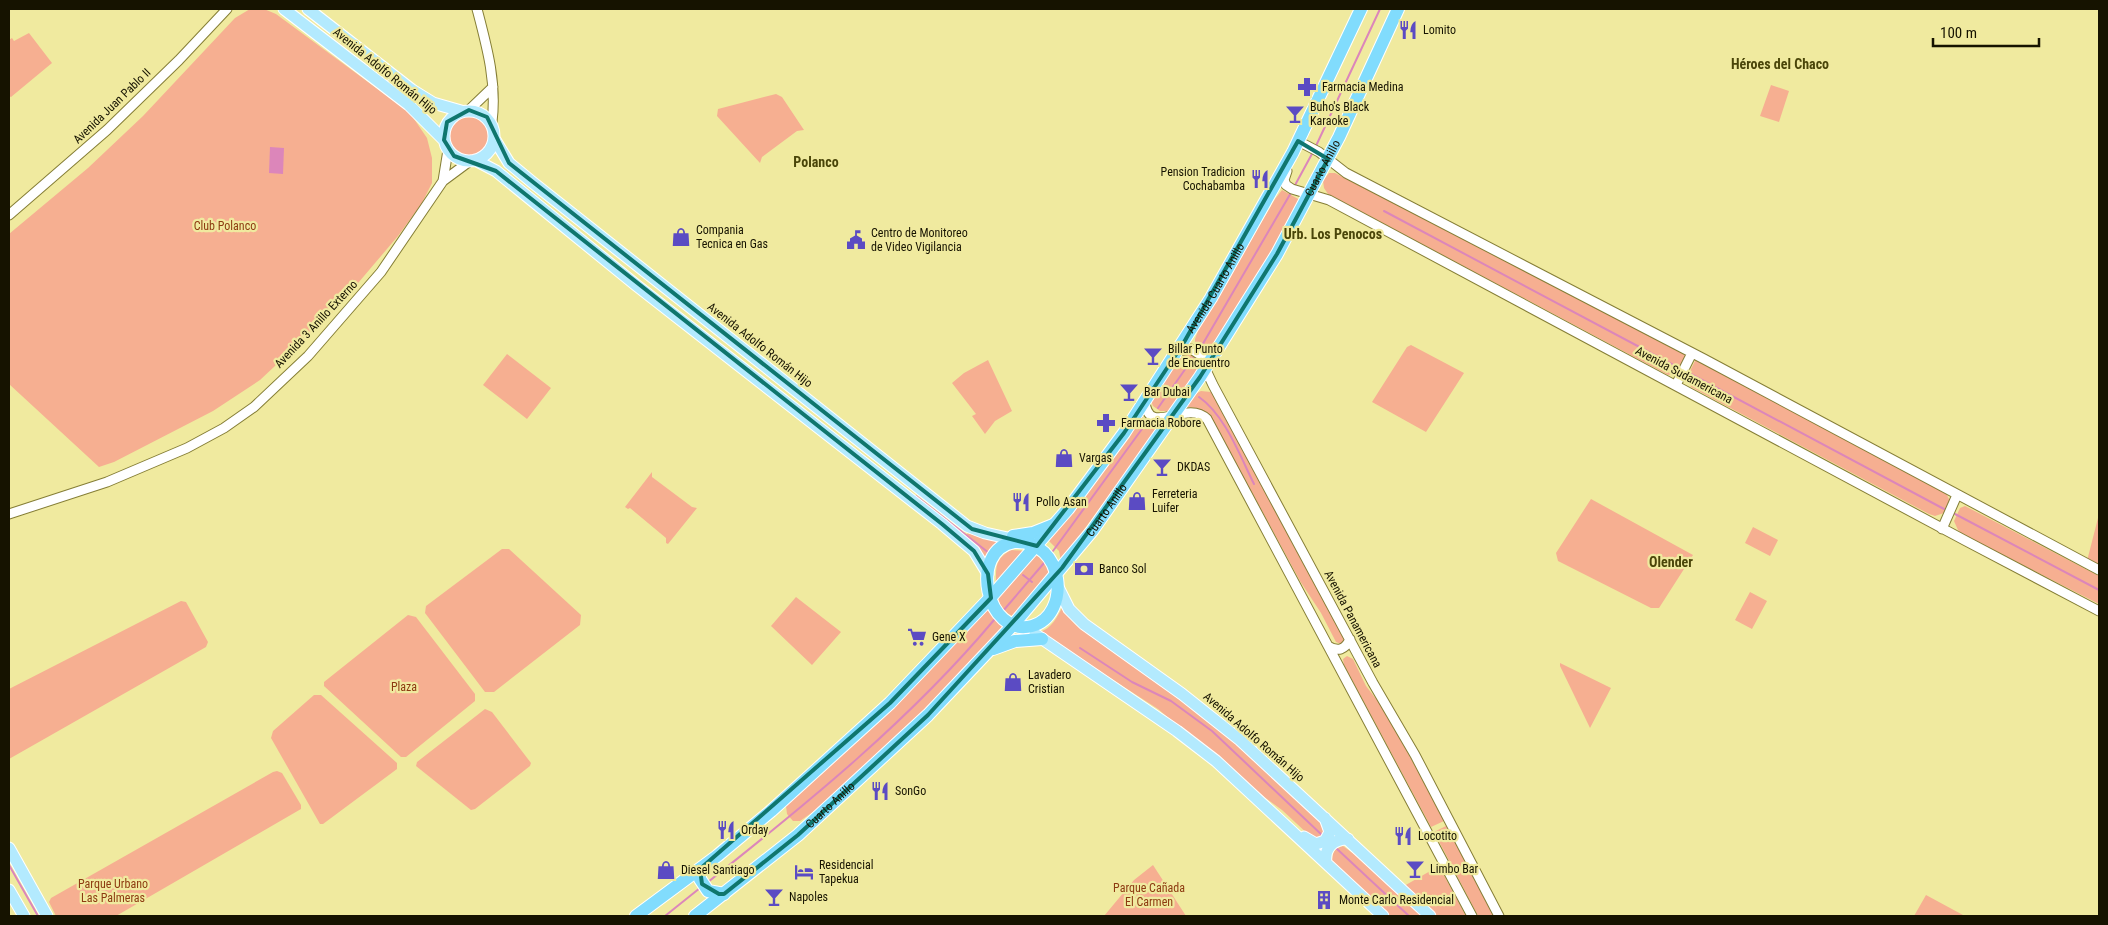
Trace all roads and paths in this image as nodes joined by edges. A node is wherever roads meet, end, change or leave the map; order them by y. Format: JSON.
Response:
{"nodes":[{"id":1,"x":227,"y":9,"type":"edge"},
{"id":2,"x":284,"y":9,"type":"edge"},
{"id":3,"x":308,"y":9,"type":"edge"},
{"id":4,"x":477,"y":9,"type":"edge"},
{"id":5,"x":1361,"y":9,"type":"edge"},
{"id":6,"x":1398,"y":9,"type":"edge"},
{"id":7,"x":494,"y":87,"type":"junction"},
{"id":8,"x":465,"y":111,"type":"junction"},
{"id":9,"x":492,"y":122,"type":"junction"},
{"id":10,"x":495,"y":140,"type":"junction"},
{"id":11,"x":446,"y":145,"type":"junction"},
{"id":12,"x":1298,"y":146,"type":"junction"},
{"id":13,"x":1323,"y":156,"type":"junction"},
{"id":14,"x":473,"y":161,"type":"junction"},
{"id":15,"x":496,"y":171,"type":"junction"},
{"id":16,"x":442,"y":181,"type":"junction"},
{"id":17,"x":532,"y":182,"type":"junction"},
{"id":18,"x":1310,"y":193,"type":"junction"},
{"id":19,"x":9,"y":215,"type":"edge"},
{"id":20,"x":1178,"y":351,"type":"junction"},
{"id":21,"x":1692,"y":353,"type":"junction"},
{"id":22,"x":1205,"y":368,"type":"junction"},
{"id":23,"x":1676,"y":385,"type":"junction"},
{"id":24,"x":1145,"y":401,"type":"junction"},
{"id":25,"x":1174,"y":415,"type":"junction"},
{"id":26,"x":913,"y":484,"type":"junction"},
{"id":27,"x":904,"y":494,"type":"junction"},
{"id":28,"x":1958,"y":495,"type":"junction"},
{"id":29,"x":9,"y":514,"type":"edge"},
{"id":30,"x":1054,"y":526,"type":"junction"},
{"id":31,"x":1942,"y":529,"type":"junction"},
{"id":32,"x":1000,"y":537,"type":"junction"},
{"id":33,"x":1031,"y":544,"type":"junction"},
{"id":34,"x":2099,"y":570,"type":"edge"},
{"id":35,"x":988,"y":574,"type":"junction"},
{"id":36,"x":1057,"y":580,"type":"junction"},
{"id":37,"x":991,"y":598,"type":"junction"},
{"id":38,"x":2099,"y":611,"type":"edge"},
{"id":39,"x":1018,"y":626,"type":"junction"},
{"id":40,"x":1042,"y":639,"type":"junction"},
{"id":41,"x":1350,"y":639,"type":"junction"},
{"id":42,"x":1328,"y":646,"type":"junction"},
{"id":43,"x":989,"y":651,"type":"junction"},
{"id":44,"x":1358,"y":655,"type":"junction"},
{"id":45,"x":1336,"y":662,"type":"junction"},
{"id":46,"x":1267,"y":808,"type":"junction"},
{"id":47,"x":1327,"y":822,"type":"junction"},
{"id":48,"x":1347,"y":839,"type":"junction"},
{"id":49,"x":9,"y":848,"type":"edge"},
{"id":50,"x":1326,"y":862,"type":"junction"},
{"id":51,"x":700,"y":869,"type":"junction"},
{"id":52,"x":684,"y":881,"type":"junction"},
{"id":53,"x":703,"y":888,"type":"junction"},
{"id":54,"x":9,"y":890,"type":"edge"},
{"id":55,"x":724,"y":894,"type":"junction"},
{"id":56,"x":709,"y":906,"type":"junction"},
{"id":57,"x":24,"y":916,"type":"edge"},
{"id":58,"x":47,"y":916,"type":"edge"},
{"id":59,"x":636,"y":916,"type":"edge"},
{"id":60,"x":695,"y":916,"type":"edge"},
{"id":61,"x":1383,"y":916,"type":"edge"},
{"id":62,"x":1430,"y":916,"type":"edge"},
{"id":63,"x":1472,"y":916,"type":"edge"},
{"id":64,"x":1499,"y":916,"type":"edge"}],
"edges":[{"from":1,"to":19,"type":"street","name":"Avenida Juan Pablo II"},
{"from":2,"to":11,"type":"main road","name":"Avenida Adolfo Román Hijo"},
{"from":3,"to":8,"type":"main road","name":"Avenida Adolfo Román Hijo"},
{"from":4,"to":7,"type":"street"},
{"from":5,"to":12,"type":"highway","name":"Avenida Cuarto Anillo"},
{"from":6,"to":13,"type":"highway","name":"Cuarto Anillo"},
{"from":7,"to":8,"type":"street"},
{"from":7,"to":9,"type":"street"},
{"from":8,"to":9,"type":"main road"},
{"from":8,"to":11,"type":"main road"},
{"from":9,"to":10,"type":"main road"},
{"from":10,"to":14,"type":"main road"},
{"from":10,"to":17,"type":"main road","name":"Avenida Adolfo Román Hijo"},
{"from":11,"to":14,"type":"main road"},
{"from":11,"to":16,"type":"street","name":"Avenida 3 Anillo Externo"},
{"from":12,"to":13,"type":"street","name":"Avenida Sudamericana"},
{"from":12,"to":18,"type":"street","name":"Avenida Sudamericana"},
{"from":12,"to":20,"type":"highway","name":"Avenida Cuarto Anillo"},
{"from":13,"to":18,"type":"highway","name":"Cuarto Anillo"},
{"from":13,"to":21,"type":"street","name":"Avenida Sudamericana"},
{"from":14,"to":15,"type":"main road"},
{"from":14,"to":16,"type":"street","name":"Avenida 3 Anillo Externo"},
{"from":15,"to":17,"type":"main road"},
{"from":15,"to":27,"type":"main road"},
{"from":16,"to":29,"type":"street","name":"Avenida 3 Anillo Externo"},
{"from":17,"to":26,"type":"main road","name":"Avenida Adolfo Román Hijo"},
{"from":18,"to":22,"type":"highway","name":"Cuarto Anillo"},
{"from":18,"to":23,"type":"street","name":"Avenida Sudamericana"},
{"from":20,"to":22,"type":"street","name":"Avenida Panamericana"},
{"from":20,"to":24,"type":"highway","name":"Avenida Cuarto Anillo"},
{"from":21,"to":23,"type":"street"},
{"from":21,"to":28,"type":"street","name":"Avenida Sudamericana"},
{"from":22,"to":25,"type":"highway","name":"Cuarto Anillo"},
{"from":22,"to":41,"type":"street","name":"Avenida Panamericana"},
{"from":23,"to":31,"type":"street","name":"Avenida Sudamericana"},
{"from":24,"to":25,"type":"street"},
{"from":24,"to":30,"type":"highway","name":"Avenida Cuarto Anillo"},
{"from":25,"to":36,"type":"highway","name":"Cuarto Anillo"},
{"from":25,"to":42,"type":"street"},
{"from":26,"to":27,"type":"main road"},
{"from":26,"to":32,"type":"main road","name":"Avenida Adolfo Román Hijo"},
{"from":27,"to":35,"type":"main road"},
{"from":28,"to":31,"type":"street"},
{"from":28,"to":34,"type":"street","name":"Avenida Sudamericana"},
{"from":30,"to":32,"type":"highway"},
{"from":30,"to":33,"type":"highway","name":"Avenida Cuarto Anillo"},
{"from":31,"to":38,"type":"street","name":"Avenida Sudamericana"},
{"from":32,"to":33,"type":"main road","name":"Avenida Adolfo Román Hijo"},
{"from":33,"to":35,"type":"highway"},
{"from":33,"to":36,"type":"highway"},
{"from":33,"to":37,"type":"highway"},
{"from":35,"to":37,"type":"highway"},
{"from":36,"to":39,"type":"highway","name":"Cuarto Anillo"},
{"from":36,"to":39,"type":"highway"},
{"from":36,"to":47,"type":"main road","name":"Avenida Adolfo Román Hijo"},
{"from":37,"to":39,"type":"highway"},
{"from":37,"to":51,"type":"highway"},
{"from":39,"to":40,"type":"main road"},
{"from":39,"to":43,"type":"highway","name":"Cuarto Anillo"},
{"from":40,"to":43,"type":"highway"},
{"from":40,"to":46,"type":"main road"},
{"from":41,"to":42,"type":"street"},
{"from":41,"to":44,"type":"street","name":"Avenida Panamericana"},
{"from":42,"to":45,"type":"street"},
{"from":43,"to":55,"type":"highway","name":"Cuarto Anillo"},
{"from":44,"to":45,"type":"street"},
{"from":44,"to":64,"type":"street","name":"Avenida Panamericana"},
{"from":45,"to":63,"type":"street"},
{"from":46,"to":47,"type":"main road"},
{"from":46,"to":50,"type":"main road"},
{"from":47,"to":48,"type":"main road","name":"Avenida Adolfo Román Hijo"},
{"from":48,"to":50,"type":"main road"},
{"from":48,"to":62,"type":"main road","name":"Avenida Adolfo Román Hijo"},
{"from":49,"to":58,"type":"main road"},
{"from":50,"to":61,"type":"main road"},
{"from":51,"to":52,"type":"highway"},
{"from":51,"to":53,"type":"highway"},
{"from":52,"to":53,"type":"highway"},
{"from":52,"to":59,"type":"highway"},
{"from":53,"to":55,"type":"highway"},
{"from":53,"to":56,"type":"highway"},
{"from":54,"to":57,"type":"main road"},
{"from":55,"to":56,"type":"highway","name":"Cuarto Anillo"},
{"from":56,"to":60,"type":"highway","name":"Cuarto Anillo"}]}
